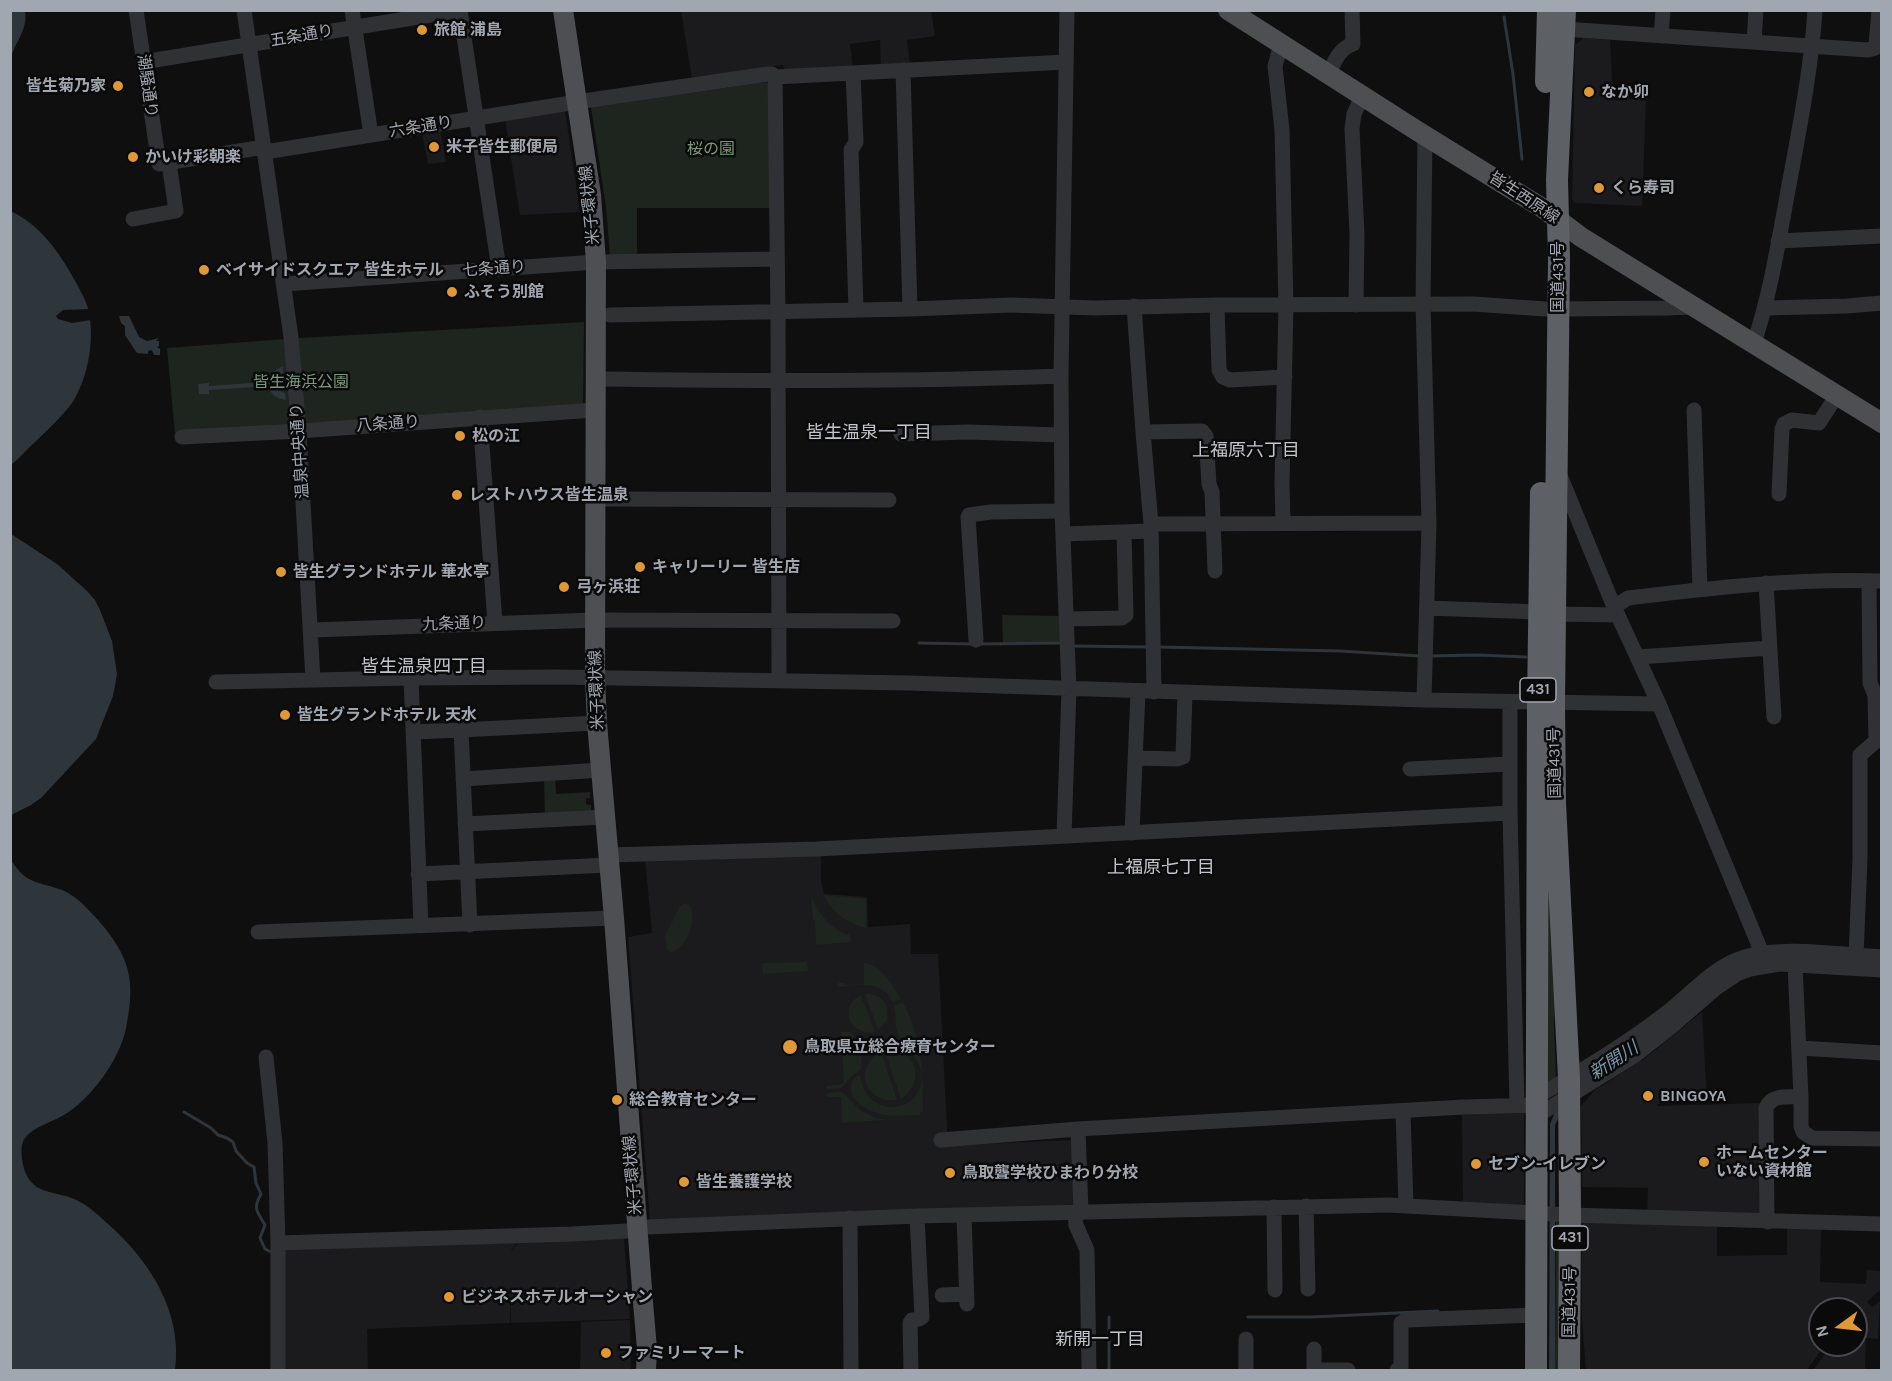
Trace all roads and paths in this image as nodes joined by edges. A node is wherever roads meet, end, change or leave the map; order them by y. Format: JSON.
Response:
{"nodes":[{"id":1,"x":136,"y":10,"type":"edge"},
{"id":2,"x":244,"y":10,"type":"edge"},
{"id":3,"x":352,"y":10,"type":"edge"},
{"id":4,"x":563,"y":10,"type":"edge"},
{"id":5,"x":1067,"y":10,"type":"edge"},
{"id":6,"x":1228,"y":10,"type":"edge"},
{"id":7,"x":1352,"y":10,"type":"edge"},
{"id":8,"x":1548,"y":10,"type":"edge"},
{"id":9,"x":1663,"y":10,"type":"edge"},
{"id":10,"x":1756,"y":10,"type":"edge"},
{"id":11,"x":1815,"y":10,"type":"edge"},
{"id":12,"x":1879,"y":10,"type":"edge"},
{"id":13,"x":460,"y":11,"type":"edge"},
{"id":14,"x":1564,"y":20,"type":"edge"},
{"id":15,"x":354,"y":27,"type":"junction"},
{"id":16,"x":1661,"y":36,"type":"junction"},
{"id":17,"x":1754,"y":42,"type":"junction"},
{"id":18,"x":1281,"y":44,"type":"junction"},
{"id":19,"x":249,"y":45,"type":"junction"},
{"id":20,"x":1813,"y":47,"type":"junction"},
{"id":21,"x":143,"y":62,"type":"junction"},
{"id":22,"x":1066,"y":62,"type":"junction"},
{"id":23,"x":903,"y":70,"type":"junction"},
{"id":24,"x":853,"y":73,"type":"junction"},
{"id":25,"x":1328,"y":75,"type":"junction"},
{"id":26,"x":775,"y":77,"type":"junction"},
{"id":27,"x":1362,"y":97,"type":"junction"},
{"id":28,"x":577,"y":102,"type":"junction"},
{"id":29,"x":476,"y":118,"type":"junction"},
{"id":30,"x":371,"y":135,"type":"junction"},
{"id":31,"x":1425,"y":136,"type":"junction"},
{"id":32,"x":265,"y":149,"type":"junction"},
{"id":33,"x":163,"y":162,"type":"junction"},
{"id":34,"x":1551,"y":214,"type":"junction"},
{"id":35,"x":133,"y":219,"type":"dead end"},
{"id":36,"x":1881,"y":236,"type":"edge"},
{"id":37,"x":1778,"y":241,"type":"junction"},
{"id":38,"x":776,"y":259,"type":"junction"},
{"id":39,"x":596,"y":262,"type":"junction"},
{"id":40,"x":499,"y":269,"type":"junction"},
{"id":41,"x":284,"y":284,"type":"junction"},
{"id":42,"x":1881,"y":303,"type":"edge"},
{"id":43,"x":1423,"y":304,"type":"junction"},
{"id":44,"x":1217,"y":305,"type":"junction"},
{"id":45,"x":1356,"y":305,"type":"junction"},
{"id":46,"x":1134,"y":306,"type":"junction"},
{"id":47,"x":1286,"y":306,"type":"junction"},
{"id":48,"x":1062,"y":307,"type":"junction"},
{"id":49,"x":1693,"y":307,"type":"junction"},
{"id":50,"x":1766,"y":308,"type":"junction"},
{"id":51,"x":910,"y":309,"type":"junction"},
{"id":52,"x":1551,"y":309,"type":"junction"},
{"id":53,"x":856,"y":310,"type":"junction"},
{"id":54,"x":778,"y":312,"type":"junction"},
{"id":55,"x":610,"y":315,"type":"dead end"},
{"id":56,"x":1754,"y":343,"type":"junction"},
{"id":57,"x":1061,"y":376,"type":"junction"},
{"id":58,"x":1285,"y":377,"type":"junction"},
{"id":59,"x":596,"y":378,"type":"junction"},
{"id":60,"x":777,"y":381,"type":"junction"},
{"id":61,"x":1837,"y":395,"type":"junction"},
{"id":62,"x":595,"y":410,"type":"junction"},
{"id":63,"x":1694,"y":410,"type":"dead end"},
{"id":64,"x":480,"y":417,"type":"junction"},
{"id":65,"x":1881,"y":423,"type":"edge"},
{"id":66,"x":299,"y":431,"type":"junction"},
{"id":67,"x":1143,"y":432,"type":"junction"},
{"id":68,"x":901,"y":434,"type":"dead end"},
{"id":69,"x":1061,"y":435,"type":"junction"},
{"id":70,"x":182,"y":437,"type":"dead end"},
{"id":71,"x":1556,"y":464,"type":"junction"},
{"id":72,"x":1779,"y":494,"type":"dead end"},
{"id":73,"x":595,"y":499,"type":"junction"},
{"id":74,"x":779,"y":499,"type":"junction"},
{"id":75,"x":889,"y":500,"type":"dead end"},
{"id":76,"x":1062,"y":511,"type":"junction"},
{"id":77,"x":1214,"y":522,"type":"junction"},
{"id":78,"x":1284,"y":523,"type":"junction"},
{"id":79,"x":1430,"y":523,"type":"junction"},
{"id":80,"x":1151,"y":527,"type":"junction"},
{"id":81,"x":1124,"y":532,"type":"junction"},
{"id":82,"x":1063,"y":534,"type":"junction"},
{"id":83,"x":1215,"y":572,"type":"dead end"},
{"id":84,"x":1875,"y":581,"type":"edge"},
{"id":85,"x":1766,"y":583,"type":"junction"},
{"id":86,"x":1700,"y":590,"type":"junction"},
{"id":87,"x":1427,"y":608,"type":"junction"},
{"id":88,"x":1616,"y":611,"type":"junction"},
{"id":89,"x":1547,"y":613,"type":"junction"},
{"id":90,"x":596,"y":620,"type":"junction"},
{"id":91,"x":1066,"y":620,"type":"junction"},
{"id":92,"x":778,"y":621,"type":"junction"},
{"id":93,"x":893,"y":621,"type":"dead end"},
{"id":94,"x":495,"y":623,"type":"junction"},
{"id":95,"x":312,"y":630,"type":"junction"},
{"id":96,"x":976,"y":640,"type":"dead end"},
{"id":97,"x":1770,"y":648,"type":"junction"},
{"id":98,"x":1638,"y":657,"type":"junction"},
{"id":99,"x":411,"y":678,"type":"junction"},
{"id":100,"x":595,"y":678,"type":"junction"},
{"id":101,"x":313,"y":680,"type":"junction"},
{"id":102,"x":779,"y":681,"type":"junction"},
{"id":103,"x":216,"y":682,"type":"dead end"},
{"id":104,"x":1069,"y":689,"type":"junction"},
{"id":105,"x":1138,"y":692,"type":"junction"},
{"id":106,"x":1154,"y":692,"type":"junction"},
{"id":107,"x":1185,"y":693,"type":"junction"},
{"id":108,"x":1424,"y":700,"type":"junction"},
{"id":109,"x":1510,"y":702,"type":"junction"},
{"id":110,"x":1546,"y":702,"type":"junction"},
{"id":111,"x":1659,"y":704,"type":"junction"},
{"id":112,"x":1774,"y":717,"type":"dead end"},
{"id":113,"x":597,"y":723,"type":"junction"},
{"id":114,"x":461,"y":729,"type":"junction"},
{"id":115,"x":413,"y":732,"type":"junction"},
{"id":116,"x":1879,"y":740,"type":"edge"},
{"id":117,"x":1136,"y":759,"type":"junction"},
{"id":118,"x":1510,"y":764,"type":"junction"},
{"id":119,"x":601,"y":770,"type":"junction"},
{"id":120,"x":1410,"y":770,"type":"dead end"},
{"id":121,"x":463,"y":778,"type":"junction"},
{"id":122,"x":1510,"y":813,"type":"junction"},
{"id":123,"x":605,"y":817,"type":"junction"},
{"id":124,"x":465,"y":824,"type":"junction"},
{"id":125,"x":1132,"y":833,"type":"junction"},
{"id":126,"x":1064,"y":836,"type":"junction"},
{"id":127,"x":609,"y":860,"type":"junction"},
{"id":128,"x":467,"y":871,"type":"junction"},
{"id":129,"x":418,"y":874,"type":"junction"},
{"id":130,"x":614,"y":918,"type":"junction"},
{"id":131,"x":470,"y":925,"type":"junction"},
{"id":132,"x":421,"y":926,"type":"junction"},
{"id":133,"x":258,"y":932,"type":"dead end"},
{"id":134,"x":1856,"y":956,"type":"junction"},
{"id":135,"x":1881,"y":957,"type":"edge"},
{"id":136,"x":1763,"y":959,"type":"junction"},
{"id":137,"x":1795,"y":965,"type":"junction"},
{"id":138,"x":1881,"y":970,"type":"edge"},
{"id":139,"x":1668,"y":1021,"type":"junction"},
{"id":140,"x":1800,"y":1048,"type":"junction"},
{"id":141,"x":1881,"y":1053,"type":"edge"},
{"id":142,"x":266,"y":1057,"type":"dead end"},
{"id":143,"x":1802,"y":1097,"type":"junction"},
{"id":144,"x":1555,"y":1098,"type":"junction"},
{"id":145,"x":1403,"y":1112,"type":"junction"},
{"id":146,"x":1078,"y":1129,"type":"junction"},
{"id":147,"x":1881,"y":1139,"type":"edge"},
{"id":148,"x":941,"y":1140,"type":"dead end"},
{"id":149,"x":1406,"y":1205,"type":"junction"},
{"id":150,"x":1306,"y":1206,"type":"junction"},
{"id":151,"x":1274,"y":1207,"type":"junction"},
{"id":152,"x":1078,"y":1212,"type":"junction"},
{"id":153,"x":1538,"y":1213,"type":"junction"},
{"id":154,"x":964,"y":1215,"type":"junction"},
{"id":155,"x":1569,"y":1215,"type":"junction"},
{"id":156,"x":917,"y":1216,"type":"junction"},
{"id":157,"x":850,"y":1218,"type":"junction"},
{"id":158,"x":1767,"y":1221,"type":"junction"},
{"id":159,"x":1881,"y":1224,"type":"edge"},
{"id":160,"x":637,"y":1229,"type":"junction"},
{"id":161,"x":278,"y":1243,"type":"junction"},
{"id":162,"x":1308,"y":1289,"type":"dead end"},
{"id":163,"x":1275,"y":1290,"type":"dead end"},
{"id":164,"x":942,"y":1295,"type":"dead end"},
{"id":165,"x":1536,"y":1315,"type":"junction"},
{"id":166,"x":1245,"y":1339,"type":"dead end"},
{"id":167,"x":1314,"y":1349,"type":"dead end"},
{"id":168,"x":1314,"y":1370,"type":"edge"},
{"id":169,"x":278,"y":1371,"type":"edge"},
{"id":170,"x":646,"y":1371,"type":"edge"},
{"id":171,"x":851,"y":1371,"type":"edge"},
{"id":172,"x":911,"y":1371,"type":"edge"},
{"id":173,"x":1089,"y":1371,"type":"edge"},
{"id":174,"x":1246,"y":1371,"type":"edge"},
{"id":175,"x":1348,"y":1371,"type":"edge"},
{"id":176,"x":1397,"y":1371,"type":"edge"},
{"id":177,"x":1536,"y":1371,"type":"edge"},
{"id":178,"x":1569,"y":1371,"type":"edge"}],
"edges":[{"from":1,"to":21,"type":"street","name":"潮騒通り"},
{"from":2,"to":19,"type":"street","name":"温泉中央通り"},
{"from":3,"to":15,"type":"street"},
{"from":4,"to":28,"type":"main road","name":"米子環状線"},
{"from":5,"to":22,"type":"street"},
{"from":6,"to":18,"type":"main road","name":"皆生西原線"},
{"from":7,"to":25,"type":"street"},
{"from":8,"to":34,"type":"highway","name":"国道431号","number":"431"},
{"from":9,"to":16,"type":"street"},
{"from":10,"to":17,"type":"street"},
{"from":11,"to":20,"type":"street"},
{"from":12,"to":20,"type":"street"},
{"from":13,"to":15,"type":"street","name":"五条通り"},
{"from":13,"to":29,"type":"street"},
{"from":14,"to":16,"type":"street"},
{"from":14,"to":34,"type":"highway","name":"国道431号","number":"431"},
{"from":15,"to":19,"type":"street","name":"五条通り"},
{"from":15,"to":30,"type":"street"},
{"from":16,"to":17,"type":"street"},
{"from":17,"to":20,"type":"street"},
{"from":18,"to":25,"type":"main road","name":"皆生西原線"},
{"from":18,"to":47,"type":"street"},
{"from":19,"to":21,"type":"street","name":"五条通り"},
{"from":19,"to":32,"type":"street","name":"温泉中央通り"},
{"from":20,"to":37,"type":"street"},
{"from":21,"to":33,"type":"street","name":"潮騒通り"},
{"from":22,"to":23,"type":"street","name":"六条通り"},
{"from":22,"to":48,"type":"street"},
{"from":23,"to":24,"type":"street","name":"六条通り"},
{"from":23,"to":51,"type":"street"},
{"from":24,"to":26,"type":"street","name":"六条通り"},
{"from":24,"to":53,"type":"street"},
{"from":25,"to":27,"type":"main road","name":"皆生西原線"},
{"from":26,"to":28,"type":"street","name":"六条通り"},
{"from":26,"to":38,"type":"street"},
{"from":27,"to":31,"type":"main road","name":"皆生西原線"},
{"from":27,"to":45,"type":"street"},
{"from":28,"to":29,"type":"street","name":"六条通り"},
{"from":28,"to":39,"type":"main road","name":"米子環状線"},
{"from":29,"to":30,"type":"street","name":"六条通り"},
{"from":29,"to":40,"type":"street"},
{"from":30,"to":32,"type":"street","name":"六条通り"},
{"from":31,"to":34,"type":"main road","name":"皆生西原線"},
{"from":31,"to":43,"type":"street"},
{"from":32,"to":33,"type":"street","name":"六条通り"},
{"from":32,"to":41,"type":"street","name":"温泉中央通り"},
{"from":33,"to":35,"type":"street","name":"潮騒通り"},
{"from":34,"to":49,"type":"main road","name":"皆生西原線"},
{"from":34,"to":52,"type":"highway","name":"国道431号","number":"431"},
{"from":36,"to":37,"type":"street"},
{"from":37,"to":50,"type":"street"},
{"from":38,"to":39,"type":"street","name":"七条通り"},
{"from":38,"to":54,"type":"street"},
{"from":39,"to":40,"type":"street","name":"七条通り"},
{"from":39,"to":59,"type":"main road","name":"米子環状線"},
{"from":40,"to":41,"type":"street","name":"七条通り"},
{"from":41,"to":66,"type":"street","name":"温泉中央通り"},
{"from":42,"to":50,"type":"street"},
{"from":43,"to":45,"type":"street"},
{"from":43,"to":52,"type":"street"},
{"from":43,"to":79,"type":"street"},
{"from":44,"to":46,"type":"street"},
{"from":44,"to":47,"type":"street"},
{"from":44,"to":58,"type":"street"},
{"from":45,"to":47,"type":"street"},
{"from":46,"to":48,"type":"street"},
{"from":46,"to":67,"type":"street"},
{"from":47,"to":58,"type":"street"},
{"from":48,"to":51,"type":"street"},
{"from":48,"to":57,"type":"street"},
{"from":49,"to":52,"type":"street"},
{"from":49,"to":56,"type":"main road","name":"皆生西原線"},
{"from":50,"to":56,"type":"street"},
{"from":51,"to":53,"type":"street"},
{"from":52,"to":71,"type":"highway","name":"国道431号","number":"431"},
{"from":52,"to":89,"type":"highway","name":"国道431号","number":"431"},
{"from":53,"to":54,"type":"street"},
{"from":54,"to":55,"type":"street"},
{"from":54,"to":60,"type":"street"},
{"from":56,"to":61,"type":"main road","name":"皆生西原線"},
{"from":57,"to":60,"type":"street"},
{"from":57,"to":69,"type":"street"},
{"from":58,"to":78,"type":"street"},
{"from":59,"to":60,"type":"street"},
{"from":59,"to":62,"type":"main road","name":"米子環状線"},
{"from":60,"to":74,"type":"street"},
{"from":61,"to":65,"type":"main road","name":"皆生西原線"},
{"from":61,"to":72,"type":"street"},
{"from":62,"to":64,"type":"street","name":"八条通り"},
{"from":62,"to":73,"type":"main road","name":"米子環状線"},
{"from":63,"to":86,"type":"street"},
{"from":64,"to":66,"type":"street","name":"八条通り"},
{"from":64,"to":94,"type":"street"},
{"from":66,"to":70,"type":"street","name":"八条通り"},
{"from":66,"to":95,"type":"street","name":"温泉中央通り"},
{"from":67,"to":77,"type":"street"},
{"from":67,"to":80,"type":"street"},
{"from":68,"to":69,"type":"street"},
{"from":69,"to":76,"type":"street"},
{"from":71,"to":88,"type":"street"},
{"from":71,"to":89,"type":"highway","name":"国道431号","number":"431"},
{"from":73,"to":74,"type":"street"},
{"from":73,"to":90,"type":"main road","name":"米子環状線"},
{"from":74,"to":75,"type":"street"},
{"from":74,"to":92,"type":"street"},
{"from":76,"to":82,"type":"street"},
{"from":76,"to":96,"type":"street"},
{"from":77,"to":78,"type":"street"},
{"from":77,"to":80,"type":"street"},
{"from":77,"to":83,"type":"street"},
{"from":78,"to":79,"type":"street"},
{"from":79,"to":87,"type":"street"},
{"from":80,"to":81,"type":"street"},
{"from":80,"to":106,"type":"street"},
{"from":81,"to":82,"type":"street"},
{"from":81,"to":91,"type":"street"},
{"from":82,"to":91,"type":"street"},
{"from":84,"to":85,"type":"street"},
{"from":84,"to":116,"type":"street"},
{"from":85,"to":86,"type":"street"},
{"from":85,"to":97,"type":"street"},
{"from":86,"to":88,"type":"street"},
{"from":87,"to":89,"type":"street"},
{"from":87,"to":108,"type":"street"},
{"from":88,"to":89,"type":"street"},
{"from":88,"to":98,"type":"street"},
{"from":89,"to":110,"type":"highway","name":"国道431号","number":"431"},
{"from":90,"to":92,"type":"street","name":"九条通り"},
{"from":90,"to":94,"type":"street","name":"九条通り"},
{"from":90,"to":100,"type":"main road","name":"米子環状線"},
{"from":91,"to":104,"type":"street"},
{"from":92,"to":93,"type":"street","name":"九条通り"},
{"from":92,"to":102,"type":"street"},
{"from":94,"to":95,"type":"street","name":"九条通り"},
{"from":95,"to":101,"type":"street","name":"温泉中央通り"},
{"from":97,"to":98,"type":"street"},
{"from":97,"to":112,"type":"street"},
{"from":98,"to":111,"type":"street"},
{"from":99,"to":100,"type":"street"},
{"from":99,"to":101,"type":"street"},
{"from":99,"to":115,"type":"street"},
{"from":100,"to":102,"type":"street"},
{"from":100,"to":113,"type":"main road","name":"米子環状線"},
{"from":101,"to":103,"type":"street"},
{"from":102,"to":104,"type":"street"},
{"from":104,"to":105,"type":"street"},
{"from":104,"to":126,"type":"street"},
{"from":105,"to":106,"type":"street"},
{"from":105,"to":117,"type":"street"},
{"from":106,"to":107,"type":"street"},
{"from":107,"to":108,"type":"street"},
{"from":107,"to":117,"type":"street"},
{"from":108,"to":109,"type":"street"},
{"from":109,"to":110,"type":"street"},
{"from":109,"to":118,"type":"street"},
{"from":110,"to":111,"type":"street"},
{"from":110,"to":144,"type":"highway","name":"国道431号","number":"431"},
{"from":110,"to":144,"type":"highway","name":"国道431号","number":"431"},
{"from":111,"to":136,"type":"street"},
{"from":113,"to":114,"type":"street"},
{"from":113,"to":119,"type":"main road","name":"米子環状線"},
{"from":114,"to":115,"type":"street"},
{"from":114,"to":121,"type":"street"},
{"from":115,"to":129,"type":"street"},
{"from":116,"to":134,"type":"street"},
{"from":117,"to":125,"type":"street"},
{"from":118,"to":120,"type":"street"},
{"from":118,"to":122,"type":"street"},
{"from":119,"to":121,"type":"street"},
{"from":119,"to":123,"type":"main road","name":"米子環状線"},
{"from":121,"to":124,"type":"street"},
{"from":122,"to":125,"type":"street"},
{"from":122,"to":144,"type":"street"},
{"from":123,"to":124,"type":"street"},
{"from":123,"to":127,"type":"main road","name":"米子環状線"},
{"from":124,"to":128,"type":"street"},
{"from":125,"to":126,"type":"street"},
{"from":126,"to":127,"type":"street"},
{"from":127,"to":128,"type":"street"},
{"from":127,"to":130,"type":"main road","name":"米子環状線"},
{"from":128,"to":129,"type":"street"},
{"from":128,"to":131,"type":"street"},
{"from":129,"to":132,"type":"street"},
{"from":130,"to":131,"type":"street"},
{"from":130,"to":160,"type":"main road","name":"米子環状線"},
{"from":131,"to":132,"type":"street"},
{"from":132,"to":133,"type":"street"},
{"from":134,"to":135,"type":"street"},
{"from":134,"to":136,"type":"street"},
{"from":136,"to":137,"type":"street"},
{"from":136,"to":139,"type":"street"},
{"from":137,"to":138,"type":"street"},
{"from":137,"to":140,"type":"street"},
{"from":139,"to":144,"type":"street"},
{"from":139,"to":144,"type":"street"},
{"from":140,"to":141,"type":"street"},
{"from":140,"to":143,"type":"street"},
{"from":142,"to":161,"type":"street"},
{"from":143,"to":147,"type":"street"},
{"from":143,"to":158,"type":"street"},
{"from":144,"to":145,"type":"street"},
{"from":144,"to":153,"type":"highway","name":"国道431号","number":"431"},
{"from":144,"to":155,"type":"highway","name":"国道431号","number":"431"},
{"from":145,"to":146,"type":"street"},
{"from":145,"to":149,"type":"street"},
{"from":146,"to":148,"type":"street"},
{"from":146,"to":152,"type":"street"},
{"from":149,"to":150,"type":"street"},
{"from":149,"to":153,"type":"street"},
{"from":150,"to":151,"type":"street"},
{"from":150,"to":162,"type":"street"},
{"from":151,"to":152,"type":"street"},
{"from":151,"to":163,"type":"street"},
{"from":152,"to":154,"type":"street"},
{"from":152,"to":173,"type":"street"},
{"from":153,"to":155,"type":"street"},
{"from":153,"to":165,"type":"highway","name":"国道431号","number":"431"},
{"from":154,"to":156,"type":"street"},
{"from":154,"to":164,"type":"street"},
{"from":155,"to":158,"type":"street"},
{"from":155,"to":178,"type":"highway","name":"国道431号","number":"431"},
{"from":156,"to":157,"type":"street"},
{"from":156,"to":172,"type":"street"},
{"from":157,"to":160,"type":"street"},
{"from":157,"to":171,"type":"street"},
{"from":158,"to":159,"type":"street"},
{"from":160,"to":161,"type":"street"},
{"from":160,"to":170,"type":"main road","name":"米子環状線"},
{"from":161,"to":169,"type":"street"},
{"from":165,"to":176,"type":"street"},
{"from":165,"to":177,"type":"highway","name":"国道431号","number":"431"},
{"from":166,"to":174,"type":"street"},
{"from":167,"to":168,"type":"street"},
{"from":168,"to":175,"type":"street"}]}
